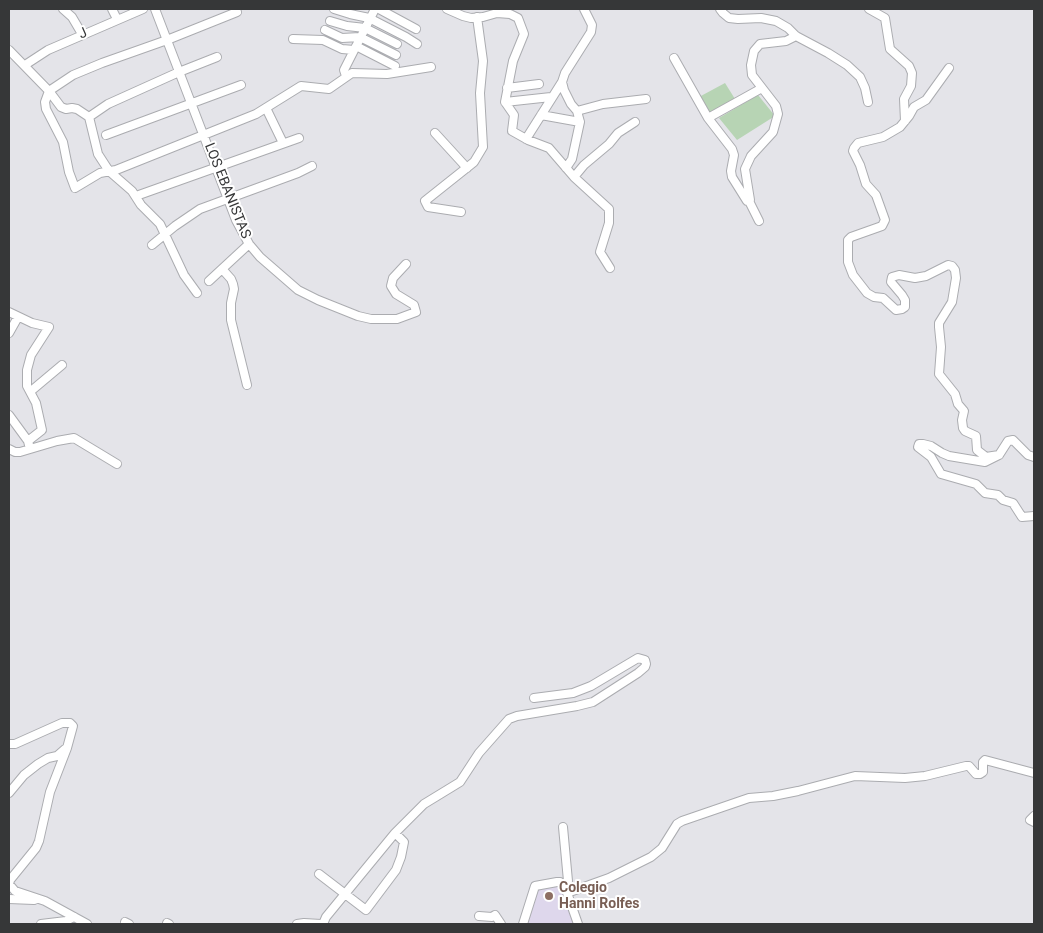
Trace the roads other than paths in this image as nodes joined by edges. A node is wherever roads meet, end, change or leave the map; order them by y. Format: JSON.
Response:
{"nodes":[{"id":1,"x":64,"y":9,"type":"edge"},
{"id":2,"x":112,"y":9,"type":"edge"},
{"id":3,"x":143,"y":9,"type":"edge"},
{"id":4,"x":155,"y":9,"type":"edge"},
{"id":5,"x":334,"y":9,"type":"edge"},
{"id":6,"x":374,"y":9,"type":"edge"},
{"id":7,"x":379,"y":9,"type":"edge"},
{"id":8,"x":447,"y":9,"type":"edge"},
{"id":9,"x":584,"y":9,"type":"edge"},
{"id":10,"x":720,"y":9,"type":"edge"},
{"id":11,"x":869,"y":9,"type":"edge"},
{"id":12,"x":237,"y":12,"type":"dead end"},
{"id":13,"x":369,"y":18,"type":"junction"},
{"id":14,"x":477,"y":18,"type":"junction"},
{"id":15,"x":117,"y":19,"type":"junction"},
{"id":16,"x":330,"y":21,"type":"dead end"},
{"id":17,"x":365,"y":28,"type":"junction"},
{"id":18,"x":416,"y":28,"type":"dead end"},
{"id":19,"x":324,"y":30,"type":"dead end"},
{"id":20,"x":82,"y":34,"type":"junction"},
{"id":21,"x":796,"y":36,"type":"junction"},
{"id":22,"x":360,"y":37,"type":"junction"},
{"id":23,"x":293,"y":39,"type":"dead end"},
{"id":24,"x":167,"y":40,"type":"junction"},
{"id":25,"x":397,"y":44,"type":"dead end"},
{"id":26,"x":417,"y":44,"type":"dead end"},
{"id":27,"x":355,"y":48,"type":"junction"},
{"id":28,"x":9,"y":50,"type":"edge"},
{"id":29,"x":396,"y":55,"type":"dead end"},
{"id":30,"x":217,"y":58,"type":"dead end"},
{"id":31,"x":674,"y":58,"type":"dead end"},
{"id":32,"x":25,"y":65,"type":"junction"},
{"id":33,"x":395,"y":66,"type":"dead end"},
{"id":34,"x":431,"y":67,"type":"dead end"},
{"id":35,"x":949,"y":68,"type":"dead end"},
{"id":36,"x":179,"y":72,"type":"junction"},
{"id":37,"x":346,"y":76,"type":"junction"},
{"id":38,"x":562,"y":82,"type":"junction"},
{"id":39,"x":539,"y":84,"type":"dead end"},
{"id":40,"x":241,"y":85,"type":"dead end"},
{"id":41,"x":507,"y":88,"type":"junction"},
{"id":42,"x":762,"y":88,"type":"junction"},
{"id":43,"x":49,"y":91,"type":"junction"},
{"id":44,"x":551,"y":97,"type":"junction"},
{"id":45,"x":646,"y":99,"type":"dead end"},
{"id":46,"x":505,"y":102,"type":"junction"},
{"id":47,"x":868,"y":102,"type":"dead end"},
{"id":48,"x":192,"y":104,"type":"junction"},
{"id":49,"x":266,"y":108,"type":"junction"},
{"id":50,"x":577,"y":111,"type":"junction"},
{"id":51,"x":541,"y":115,"type":"junction"},
{"id":52,"x":89,"y":117,"type":"junction"},
{"id":53,"x":708,"y":118,"type":"junction"},
{"id":54,"x":906,"y":121,"type":"junction"},
{"id":55,"x":580,"y":122,"type":"junction"},
{"id":56,"x":635,"y":122,"type":"dead end"},
{"id":57,"x":435,"y":133,"type":"dead end"},
{"id":58,"x":106,"y":135,"type":"dead end"},
{"id":59,"x":204,"y":136,"type":"junction"},
{"id":60,"x":298,"y":138,"type":"dead end"},
{"id":61,"x":526,"y":138,"type":"junction"},
{"id":62,"x":283,"y":143,"type":"junction"},
{"id":63,"x":312,"y":166,"type":"dead end"},
{"id":64,"x":216,"y":168,"type":"junction"},
{"id":65,"x":467,"y":168,"type":"junction"},
{"id":66,"x":566,"y":168,"type":"junction"},
{"id":67,"x":109,"y":171,"type":"junction"},
{"id":68,"x":574,"y":177,"type":"junction"},
{"id":69,"x":136,"y":196,"type":"junction"},
{"id":70,"x":228,"y":200,"type":"junction"},
{"id":71,"x":749,"y":201,"type":"junction"},
{"id":72,"x":461,"y":212,"type":"dead end"},
{"id":73,"x":759,"y":221,"type":"dead end"},
{"id":74,"x":164,"y":235,"type":"junction"},
{"id":75,"x":249,"y":244,"type":"junction"},
{"id":76,"x":152,"y":245,"type":"dead end"},
{"id":77,"x":406,"y":264,"type":"dead end"},
{"id":78,"x":610,"y":268,"type":"dead end"},
{"id":79,"x":223,"y":270,"type":"junction"},
{"id":80,"x":209,"y":281,"type":"dead end"},
{"id":81,"x":197,"y":293,"type":"dead end"},
{"id":82,"x":9,"y":312,"type":"edge"},
{"id":83,"x":18,"y":317,"type":"junction"},
{"id":84,"x":9,"y":334,"type":"edge"},
{"id":85,"x":62,"y":365,"type":"dead end"},
{"id":86,"x":247,"y":385,"type":"dead end"},
{"id":87,"x":31,"y":391,"type":"junction"},
{"id":88,"x":9,"y":415,"type":"edge"},
{"id":89,"x":29,"y":445,"type":"junction"},
{"id":90,"x":9,"y":450,"type":"edge"},
{"id":91,"x":999,"y":455,"type":"junction"},
{"id":92,"x":1034,"y":457,"type":"edge"},
{"id":93,"x":117,"y":464,"type":"dead end"},
{"id":94,"x":1034,"y":516,"type":"edge"},
{"id":95,"x":534,"y":698,"type":"dead end"},
{"id":96,"x":9,"y":744,"type":"edge"},
{"id":97,"x":67,"y":748,"type":"junction"},
{"id":98,"x":1034,"y":773,"type":"edge"},
{"id":99,"x":9,"y":793,"type":"edge"},
{"id":100,"x":1034,"y":816,"type":"edge"},
{"id":101,"x":1034,"y":822,"type":"edge"},
{"id":102,"x":563,"y":827,"type":"dead end"},
{"id":103,"x":395,"y":833,"type":"junction"},
{"id":104,"x":319,"y":874,"type":"dead end"},
{"id":105,"x":9,"y":884,"type":"edge"},
{"id":106,"x":566,"y":890,"type":"junction"},
{"id":107,"x":345,"y":895,"type":"junction"},
{"id":108,"x":9,"y":899,"type":"edge"},
{"id":109,"x":46,"y":901,"type":"junction"},
{"id":110,"x":479,"y":916,"type":"dead end"},
{"id":111,"x":74,"y":917,"type":"junction"},
{"id":112,"x":66,"y":923,"type":"edge"},
{"id":113,"x":41,"y":924,"type":"edge"},
{"id":114,"x":87,"y":924,"type":"edge"},
{"id":115,"x":298,"y":924,"type":"edge"},
{"id":116,"x":322,"y":924,"type":"edge"},
{"id":117,"x":501,"y":924,"type":"edge"},
{"id":118,"x":522,"y":924,"type":"edge"},
{"id":119,"x":578,"y":924,"type":"edge"}],
"edges":[{"from":1,"to":20,"type":"street"},
{"from":2,"to":15,"type":"street"},
{"from":3,"to":15,"type":"street","name":"J"},
{"from":4,"to":24,"type":"street","name":"LOS EBANISTAS"},
{"from":5,"to":13,"type":"street"},
{"from":6,"to":13,"type":"street"},
{"from":7,"to":18,"type":"street"},
{"from":8,"to":14,"type":"street"},
{"from":9,"to":38,"type":"street"},
{"from":10,"to":21,"type":"street"},
{"from":11,"to":54,"type":"street"},
{"from":12,"to":24,"type":"street"},
{"from":13,"to":17,"type":"street"},
{"from":13,"to":26,"type":"street"},
{"from":14,"to":41,"type":"street"},
{"from":14,"to":65,"type":"street"},
{"from":15,"to":20,"type":"street","name":"J"},
{"from":16,"to":17,"type":"street"},
{"from":17,"to":22,"type":"street"},
{"from":17,"to":25,"type":"street"},
{"from":19,"to":22,"type":"street"},
{"from":20,"to":32,"type":"street","name":"J"},
{"from":21,"to":42,"type":"street"},
{"from":21,"to":47,"type":"street"},
{"from":22,"to":27,"type":"street"},
{"from":22,"to":29,"type":"street"},
{"from":23,"to":27,"type":"street"},
{"from":24,"to":36,"type":"street","name":"LOS EBANISTAS"},
{"from":24,"to":43,"type":"street"},
{"from":27,"to":33,"type":"street"},
{"from":27,"to":37,"type":"street"},
{"from":28,"to":32,"type":"street"},
{"from":30,"to":36,"type":"street"},
{"from":31,"to":53,"type":"street"},
{"from":32,"to":43,"type":"street"},
{"from":34,"to":37,"type":"street"},
{"from":35,"to":54,"type":"street"},
{"from":36,"to":48,"type":"street","name":"LOS EBANISTAS"},
{"from":36,"to":52,"type":"street"},
{"from":37,"to":49,"type":"street"},
{"from":38,"to":44,"type":"street"},
{"from":38,"to":50,"type":"street"},
{"from":39,"to":41,"type":"street"},
{"from":40,"to":48,"type":"street"},
{"from":41,"to":46,"type":"street"},
{"from":42,"to":53,"type":"street"},
{"from":42,"to":71,"type":"street"},
{"from":43,"to":52,"type":"street"},
{"from":43,"to":67,"type":"street"},
{"from":44,"to":46,"type":"street"},
{"from":44,"to":51,"type":"street"},
{"from":45,"to":50,"type":"street"},
{"from":46,"to":61,"type":"street"},
{"from":48,"to":58,"type":"street"},
{"from":48,"to":59,"type":"street","name":"LOS EBANISTAS"},
{"from":49,"to":59,"type":"street"},
{"from":49,"to":62,"type":"street"},
{"from":50,"to":55,"type":"street"},
{"from":51,"to":55,"type":"street"},
{"from":51,"to":61,"type":"street"},
{"from":52,"to":67,"type":"street"},
{"from":53,"to":71,"type":"street"},
{"from":54,"to":91,"type":"street"},
{"from":55,"to":66,"type":"street"},
{"from":56,"to":68,"type":"street"},
{"from":57,"to":65,"type":"street"},
{"from":59,"to":64,"type":"street","name":"LOS EBANISTAS"},
{"from":59,"to":67,"type":"street"},
{"from":60,"to":62,"type":"street"},
{"from":61,"to":66,"type":"street"},
{"from":62,"to":64,"type":"street"},
{"from":63,"to":70,"type":"street"},
{"from":64,"to":69,"type":"street"},
{"from":64,"to":70,"type":"street","name":"LOS EBANISTAS"},
{"from":65,"to":72,"type":"street"},
{"from":66,"to":68,"type":"street"},
{"from":67,"to":69,"type":"street"},
{"from":68,"to":78,"type":"street"},
{"from":69,"to":74,"type":"street"},
{"from":70,"to":74,"type":"street"},
{"from":70,"to":75,"type":"street","name":"LOS EBANISTAS"},
{"from":71,"to":73,"type":"street"},
{"from":74,"to":76,"type":"street"},
{"from":74,"to":81,"type":"street"},
{"from":75,"to":77,"type":"street","name":"LOS EBANISTAS"},
{"from":75,"to":79,"type":"street"},
{"from":79,"to":80,"type":"street"},
{"from":79,"to":86,"type":"street"},
{"from":82,"to":83,"type":"street"},
{"from":83,"to":84,"type":"street"},
{"from":83,"to":87,"type":"street"},
{"from":85,"to":87,"type":"street"},
{"from":87,"to":89,"type":"street"},
{"from":88,"to":89,"type":"street"},
{"from":89,"to":90,"type":"street"},
{"from":89,"to":93,"type":"street"},
{"from":91,"to":92,"type":"street"},
{"from":91,"to":94,"type":"street"},
{"from":95,"to":103,"type":"street"},
{"from":96,"to":97,"type":"street"},
{"from":97,"to":99,"type":"street"},
{"from":97,"to":105,"type":"street"},
{"from":98,"to":106,"type":"street"},
{"from":100,"to":101,"type":"street"},
{"from":102,"to":106,"type":"street"},
{"from":103,"to":107,"type":"street"},
{"from":103,"to":107,"type":"street"},
{"from":104,"to":107,"type":"street"},
{"from":105,"to":109,"type":"street"},
{"from":106,"to":118,"type":"street"},
{"from":106,"to":119,"type":"street"},
{"from":107,"to":116,"type":"street"},
{"from":108,"to":109,"type":"street"},
{"from":109,"to":111,"type":"street"},
{"from":110,"to":117,"type":"street"},
{"from":111,"to":112,"type":"street"},
{"from":111,"to":114,"type":"street"},
{"from":112,"to":113,"type":"street"},
{"from":115,"to":116,"type":"street"}]}
